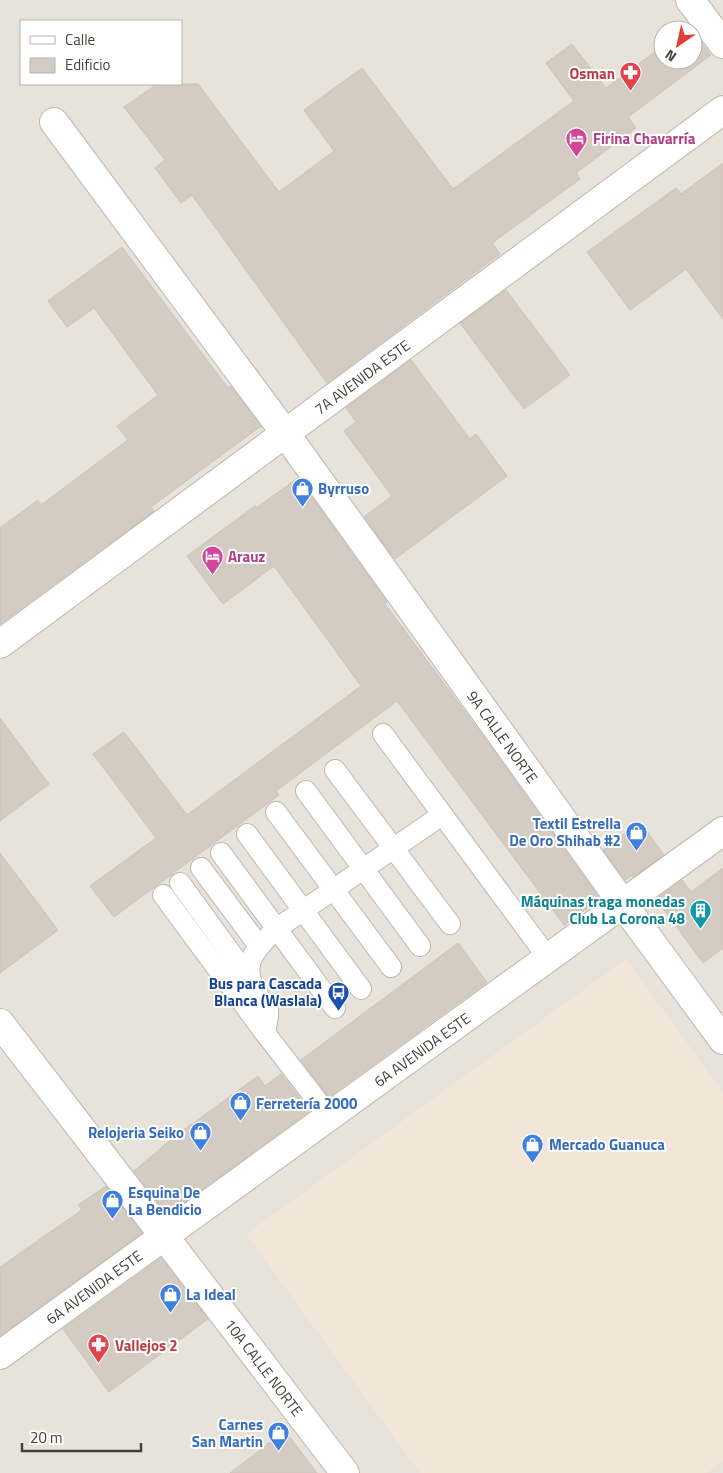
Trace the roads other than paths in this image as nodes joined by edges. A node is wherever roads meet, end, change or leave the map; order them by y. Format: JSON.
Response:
{"nodes":[{"id":1,"x":690,"y":0,"type":"edge"},
{"id":2,"x":723,"y":44,"type":"edge"},
{"id":3,"x":723,"y":110,"type":"edge"},
{"id":4,"x":54,"y":122,"type":"dead end"},
{"id":5,"x":284,"y":433,"type":"junction"},
{"id":6,"x":0,"y":644,"type":"edge"},
{"id":7,"x":383,"y":734,"type":"dead end"},
{"id":8,"x":335,"y":770,"type":"dead end"},
{"id":9,"x":306,"y":790,"type":"dead end"},
{"id":10,"x":276,"y":812,"type":"dead end"},
{"id":11,"x":442,"y":815,"type":"junction"},
{"id":12,"x":723,"y":831,"type":"edge"},
{"id":13,"x":247,"y":834,"type":"dead end"},
{"id":14,"x":394,"y":849,"type":"junction"},
{"id":15,"x":220,"y":853,"type":"dead end"},
{"id":16,"x":201,"y":868,"type":"dead end"},
{"id":17,"x":364,"y":869,"type":"junction"},
{"id":18,"x":180,"y":883,"type":"dead end"},
{"id":19,"x":333,"y":890,"type":"junction"},
{"id":20,"x":163,"y":895,"type":"dead end"},
{"id":21,"x":623,"y":904,"type":"junction"},
{"id":22,"x":303,"y":911,"type":"junction"},
{"id":23,"x":450,"y":924,"type":"dead end"},
{"id":24,"x":276,"y":929,"type":"junction"},
{"id":25,"x":259,"y":946,"type":"junction"},
{"id":26,"x":420,"y":946,"type":"dead end"},
{"id":27,"x":548,"y":958,"type":"junction"},
{"id":28,"x":391,"y":968,"type":"dead end"},
{"id":29,"x":249,"y":978,"type":"junction"},
{"id":30,"x":361,"y":989,"type":"dead end"},
{"id":31,"x":335,"y":1008,"type":"dead end"},
{"id":32,"x":0,"y":1023,"type":"edge"},
{"id":33,"x":265,"y":1033,"type":"junction"},
{"id":34,"x":723,"y":1040,"type":"edge"},
{"id":35,"x":330,"y":1116,"type":"junction"},
{"id":36,"x":164,"y":1236,"type":"junction"},
{"id":37,"x":0,"y":1355,"type":"edge"},
{"id":38,"x":345,"y":1473,"type":"edge"}],
"edges":[{"from":1,"to":2,"type":"street"},
{"from":3,"to":5,"type":"street","name":"7A AVENIDA ESTE"},
{"from":4,"to":5,"type":"street","name":"9A CALLE NORTE"},
{"from":5,"to":6,"type":"street","name":"7A AVENIDA ESTE"},
{"from":5,"to":21,"type":"street","name":"9A CALLE NORTE"},
{"from":7,"to":11,"type":"lane"},
{"from":8,"to":14,"type":"lane"},
{"from":9,"to":17,"type":"lane"},
{"from":10,"to":19,"type":"lane"},
{"from":11,"to":14,"type":"lane"},
{"from":11,"to":27,"type":"lane"},
{"from":12,"to":21,"type":"street","name":"6A AVENIDA ESTE"},
{"from":13,"to":22,"type":"lane"},
{"from":14,"to":17,"type":"lane"},
{"from":14,"to":23,"type":"lane"},
{"from":15,"to":24,"type":"lane"},
{"from":16,"to":25,"type":"lane"},
{"from":17,"to":19,"type":"lane"},
{"from":17,"to":26,"type":"lane"},
{"from":18,"to":29,"type":"lane"},
{"from":19,"to":22,"type":"lane"},
{"from":19,"to":28,"type":"lane"},
{"from":20,"to":33,"type":"lane"},
{"from":21,"to":27,"type":"street","name":"6A AVENIDA ESTE"},
{"from":21,"to":34,"type":"street","name":"9A CALLE NORTE"},
{"from":22,"to":24,"type":"lane"},
{"from":22,"to":30,"type":"lane"},
{"from":24,"to":25,"type":"lane"},
{"from":24,"to":31,"type":"lane"},
{"from":25,"to":29,"type":"lane"},
{"from":27,"to":35,"type":"street","name":"6A AVENIDA ESTE"},
{"from":29,"to":33,"type":"lane"},
{"from":32,"to":36,"type":"street","name":"10A CALLE NORTE"},
{"from":33,"to":35,"type":"lane"},
{"from":35,"to":36,"type":"street","name":"6A AVENIDA ESTE"},
{"from":36,"to":37,"type":"street","name":"6A AVENIDA ESTE"},
{"from":36,"to":38,"type":"street","name":"10A CALLE NORTE"}]}
